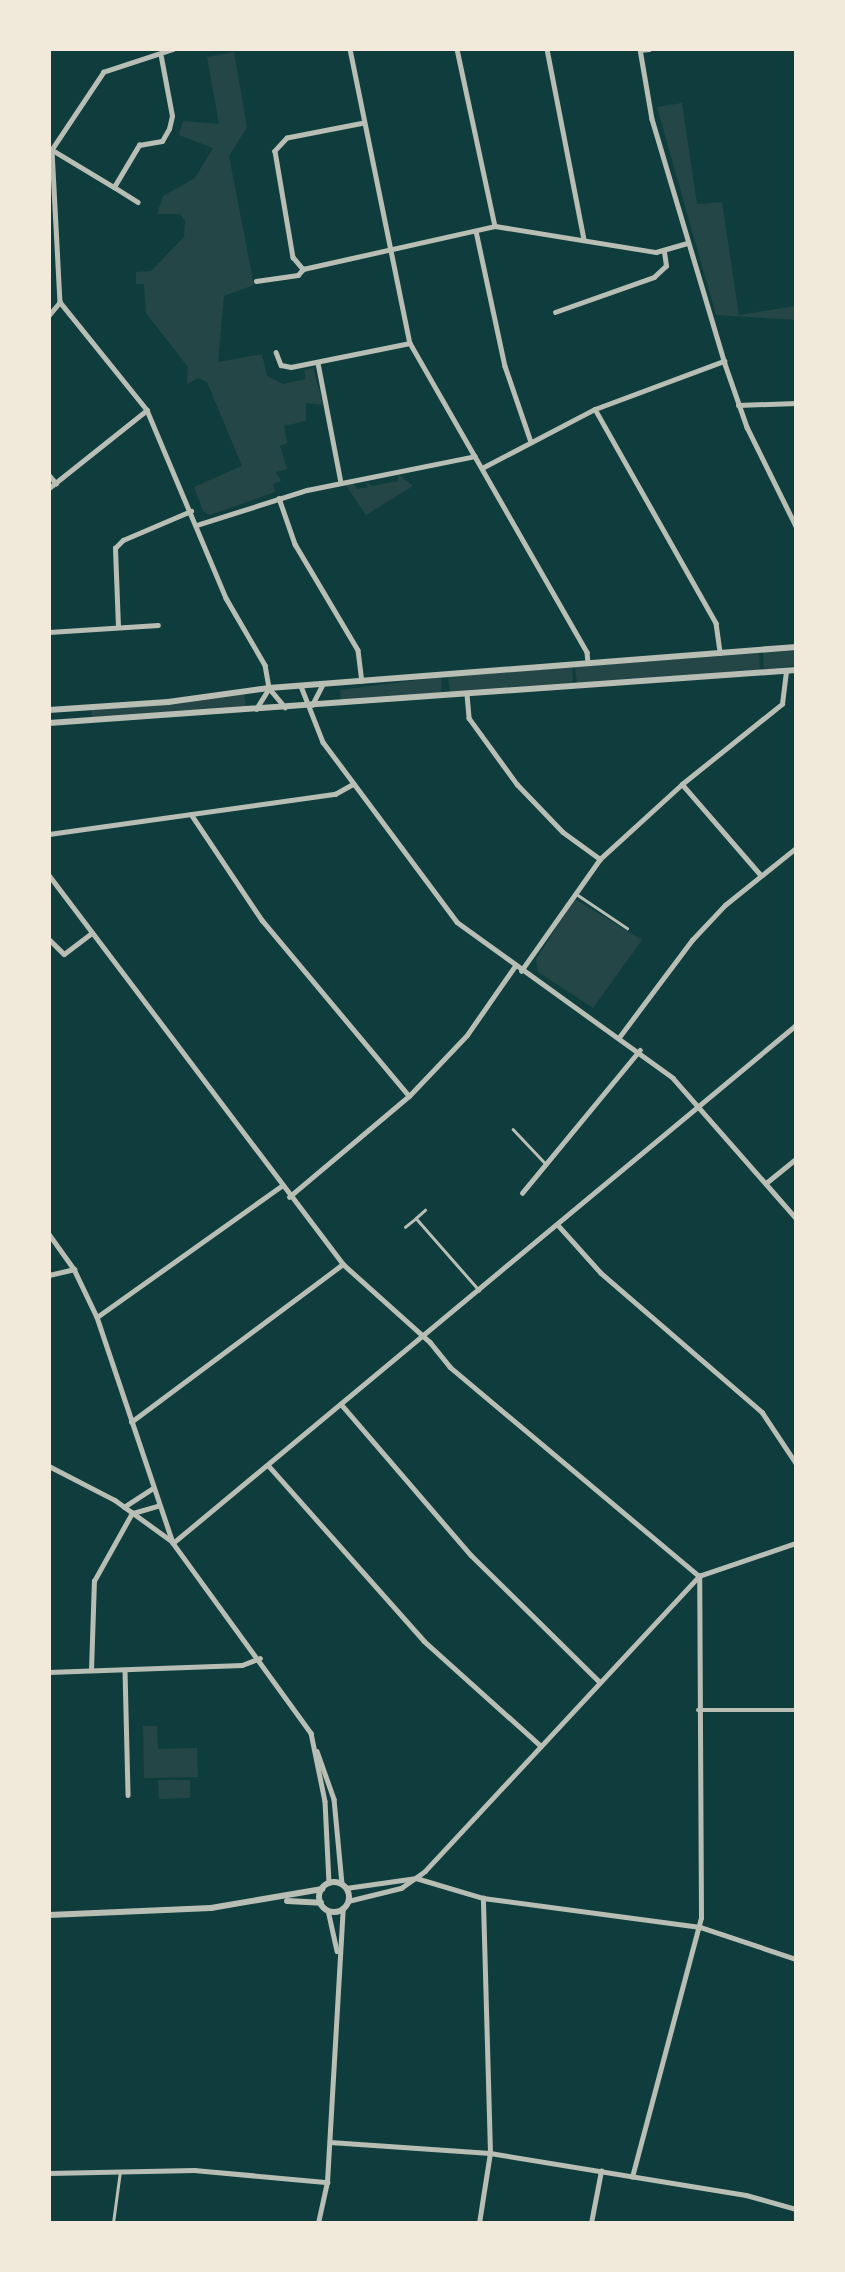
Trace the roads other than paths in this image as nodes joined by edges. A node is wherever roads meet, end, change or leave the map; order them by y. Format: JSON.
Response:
{"nodes":[{"id":1,"x":174,"y":49,"type":"edge"},
{"id":2,"x":191,"y":49,"type":"edge"},
{"id":3,"x":226,"y":49,"type":"edge"},
{"id":4,"x":350,"y":49,"type":"edge"},
{"id":5,"x":457,"y":49,"type":"edge"},
{"id":6,"x":547,"y":49,"type":"edge"},
{"id":7,"x":649,"y":49,"type":"edge"},
{"id":8,"x":640,"y":50,"type":"edge"},
{"id":9,"x":161,"y":57,"type":"junction"},
{"id":10,"x":364,"y":123,"type":"junction"},
{"id":11,"x":51,"y":149,"type":"edge"},
{"id":12,"x":114,"y":187,"type":"junction"},
{"id":13,"x":138,"y":202,"type":"dead end"},
{"id":14,"x":495,"y":226,"type":"junction"},
{"id":15,"x":476,"y":231,"type":"junction"},
{"id":16,"x":584,"y":239,"type":"junction"},
{"id":17,"x":688,"y":243,"type":"junction"},
{"id":18,"x":391,"y":251,"type":"junction"},
{"id":19,"x":664,"y":251,"type":"junction"},
{"id":20,"x":303,"y":269,"type":"junction"},
{"id":21,"x":256,"y":281,"type":"dead end"},
{"id":22,"x":60,"y":302,"type":"junction"},
{"id":23,"x":555,"y":312,"type":"dead end"},
{"id":24,"x":49,"y":314,"type":"edge"},
{"id":25,"x":410,"y":343,"type":"junction"},
{"id":26,"x":276,"y":352,"type":"dead end"},
{"id":27,"x":724,"y":360,"type":"junction"},
{"id":28,"x":318,"y":362,"type":"junction"},
{"id":29,"x":796,"y":403,"type":"edge"},
{"id":30,"x":738,"y":405,"type":"junction"},
{"id":31,"x":595,"y":409,"type":"junction"},
{"id":32,"x":147,"y":411,"type":"junction"},
{"id":33,"x":531,"y":442,"type":"junction"},
{"id":34,"x":475,"y":456,"type":"junction"},
{"id":35,"x":482,"y":468,"type":"junction"},
{"id":36,"x":49,"y":475,"type":"edge"},
{"id":37,"x":341,"y":482,"type":"junction"},
{"id":38,"x":56,"y":483,"type":"junction"},
{"id":39,"x":49,"y":488,"type":"edge"},
{"id":40,"x":279,"y":498,"type":"junction"},
{"id":41,"x":191,"y":511,"type":"junction"},
{"id":42,"x":197,"y":525,"type":"junction"},
{"id":43,"x":796,"y":526,"type":"edge"},
{"id":44,"x":158,"y":625,"type":"dead end"},
{"id":45,"x":118,"y":627,"type":"junction"},
{"id":46,"x":49,"y":632,"type":"edge"},
{"id":47,"x":796,"y":647,"type":"edge"},
{"id":48,"x":720,"y":653,"type":"junction"},
{"id":49,"x":588,"y":664,"type":"junction"},
{"id":50,"x":796,"y":670,"type":"edge"},
{"id":51,"x":786,"y":671,"type":"junction"},
{"id":52,"x":362,"y":681,"type":"junction"},
{"id":53,"x":322,"y":685,"type":"junction"},
{"id":54,"x":300,"y":686,"type":"junction"},
{"id":55,"x":269,"y":688,"type":"junction"},
{"id":56,"x":467,"y":694,"type":"junction"},
{"id":57,"x":312,"y":706,"type":"junction"},
{"id":58,"x":286,"y":708,"type":"junction"},
{"id":59,"x":49,"y":710,"type":"edge"},
{"id":60,"x":256,"y":710,"type":"junction"},
{"id":61,"x":49,"y":723,"type":"edge"},
{"id":62,"x":353,"y":784,"type":"junction"},
{"id":63,"x":682,"y":784,"type":"junction"},
{"id":64,"x":191,"y":814,"type":"junction"},
{"id":65,"x":49,"y":834,"type":"edge"},
{"id":66,"x":796,"y":848,"type":"edge"},
{"id":67,"x":600,"y":859,"type":"junction"},
{"id":68,"x":760,"y":874,"type":"junction"},
{"id":69,"x":49,"y":875,"type":"edge"},
{"id":70,"x":575,"y":893,"type":"junction"},
{"id":71,"x":627,"y":928,"type":"dead end"},
{"id":72,"x":92,"y":933,"type":"junction"},
{"id":73,"x":49,"y":939,"type":"edge"},
{"id":74,"x":515,"y":966,"type":"junction"},
{"id":75,"x":522,"y":971,"type":"junction"},
{"id":76,"x":796,"y":1025,"type":"edge"},
{"id":77,"x":620,"y":1036,"type":"junction"},
{"id":78,"x":640,"y":1050,"type":"junction"},
{"id":79,"x":409,"y":1096,"type":"junction"},
{"id":80,"x":699,"y":1106,"type":"junction"},
{"id":81,"x":513,"y":1129,"type":"dead end"},
{"id":82,"x":796,"y":1159,"type":"edge"},
{"id":83,"x":545,"y":1163,"type":"junction"},
{"id":84,"x":766,"y":1184,"type":"junction"},
{"id":85,"x":281,"y":1186,"type":"junction"},
{"id":86,"x":522,"y":1192,"type":"dead end"},
{"id":87,"x":289,"y":1197,"type":"junction"},
{"id":88,"x":425,"y":1210,"type":"dead end"},
{"id":89,"x":416,"y":1218,"type":"junction"},
{"id":90,"x":796,"y":1218,"type":"edge"},
{"id":91,"x":558,"y":1225,"type":"junction"},
{"id":92,"x":405,"y":1227,"type":"dead end"},
{"id":93,"x":49,"y":1234,"type":"edge"},
{"id":94,"x":343,"y":1264,"type":"junction"},
{"id":95,"x":74,"y":1269,"type":"junction"},
{"id":96,"x":49,"y":1275,"type":"edge"},
{"id":97,"x":480,"y":1290,"type":"junction"},
{"id":98,"x":97,"y":1317,"type":"junction"},
{"id":99,"x":423,"y":1336,"type":"junction"},
{"id":100,"x":341,"y":1404,"type":"junction"},
{"id":101,"x":131,"y":1422,"type":"junction"},
{"id":102,"x":796,"y":1463,"type":"edge"},
{"id":103,"x":268,"y":1465,"type":"junction"},
{"id":104,"x":49,"y":1466,"type":"edge"},
{"id":105,"x":152,"y":1489,"type":"junction"},
{"id":106,"x":159,"y":1506,"type":"junction"},
{"id":107,"x":124,"y":1507,"type":"junction"},
{"id":108,"x":132,"y":1513,"type":"junction"},
{"id":109,"x":173,"y":1543,"type":"junction"},
{"id":110,"x":796,"y":1543,"type":"edge"},
{"id":111,"x":699,"y":1576,"type":"junction"},
{"id":112,"x":260,"y":1658,"type":"junction"},
{"id":113,"x":91,"y":1670,"type":"junction"},
{"id":114,"x":125,"y":1670,"type":"junction"},
{"id":115,"x":49,"y":1672,"type":"edge"},
{"id":116,"x":600,"y":1682,"type":"junction"},
{"id":117,"x":698,"y":1710,"type":"junction"},
{"id":118,"x":796,"y":1710,"type":"edge"},
{"id":119,"x":541,"y":1746,"type":"junction"},
{"id":120,"x":315,"y":1747,"type":"junction"},
{"id":121,"x":128,"y":1795,"type":"dead end"},
{"id":122,"x":416,"y":1878,"type":"junction"},
{"id":123,"x":329,"y":1883,"type":"junction"},
{"id":124,"x":344,"y":1886,"type":"junction"},
{"id":125,"x":321,"y":1889,"type":"junction"},
{"id":126,"x":483,"y":1899,"type":"junction"},
{"id":127,"x":278,"y":1900,"type":"junction"},
{"id":128,"x":348,"y":1901,"type":"junction"},
{"id":129,"x":321,"y":1903,"type":"junction"},
{"id":130,"x":342,"y":1908,"type":"junction"},
{"id":131,"x":328,"y":1910,"type":"junction"},
{"id":132,"x":49,"y":1915,"type":"edge"},
{"id":133,"x":700,"y":1927,"type":"junction"},
{"id":134,"x":338,"y":1952,"type":"junction"},
{"id":135,"x":796,"y":1959,"type":"edge"},
{"id":136,"x":330,"y":2142,"type":"junction"},
{"id":137,"x":490,"y":2153,"type":"junction"},
{"id":138,"x":120,"y":2171,"type":"junction"},
{"id":139,"x":600,"y":2171,"type":"junction"},
{"id":140,"x":49,"y":2173,"type":"edge"},
{"id":141,"x":632,"y":2177,"type":"junction"},
{"id":142,"x":327,"y":2182,"type":"junction"},
{"id":143,"x":796,"y":2209,"type":"edge"},
{"id":144,"x":113,"y":2223,"type":"edge"},
{"id":145,"x":318,"y":2223,"type":"edge"},
{"id":146,"x":479,"y":2223,"type":"edge"},
{"id":147,"x":591,"y":2223,"type":"edge"}],
"edges":[{"from":1,"to":9,"type":"street"},
{"from":2,"to":3,"type":"street"},
{"from":4,"to":10,"type":"street"},
{"from":5,"to":14,"type":"street"},
{"from":6,"to":16,"type":"street"},
{"from":7,"to":8,"type":"street"},
{"from":8,"to":17,"type":"street"},
{"from":9,"to":11,"type":"street"},
{"from":9,"to":12,"type":"street"},
{"from":10,"to":18,"type":"street"},
{"from":10,"to":20,"type":"street"},
{"from":11,"to":12,"type":"street"},
{"from":11,"to":22,"type":"street"},
{"from":12,"to":13,"type":"street"},
{"from":14,"to":15,"type":"street"},
{"from":14,"to":16,"type":"street"},
{"from":15,"to":18,"type":"street"},
{"from":15,"to":33,"type":"street"},
{"from":16,"to":19,"type":"street"},
{"from":17,"to":19,"type":"street"},
{"from":17,"to":27,"type":"street"},
{"from":18,"to":20,"type":"street"},
{"from":18,"to":25,"type":"street"},
{"from":19,"to":23,"type":"street"},
{"from":20,"to":21,"type":"street"},
{"from":22,"to":24,"type":"street"},
{"from":22,"to":32,"type":"street"},
{"from":25,"to":28,"type":"street"},
{"from":25,"to":34,"type":"street"},
{"from":26,"to":28,"type":"street"},
{"from":27,"to":30,"type":"street"},
{"from":27,"to":31,"type":"street"},
{"from":28,"to":37,"type":"street"},
{"from":29,"to":30,"type":"street"},
{"from":30,"to":43,"type":"street"},
{"from":31,"to":33,"type":"street"},
{"from":31,"to":48,"type":"street"},
{"from":32,"to":38,"type":"street"},
{"from":32,"to":41,"type":"street"},
{"from":33,"to":35,"type":"street"},
{"from":34,"to":35,"type":"street"},
{"from":34,"to":37,"type":"street"},
{"from":35,"to":49,"type":"street"},
{"from":36,"to":38,"type":"street"},
{"from":37,"to":40,"type":"street"},
{"from":38,"to":39,"type":"street"},
{"from":40,"to":42,"type":"street"},
{"from":40,"to":52,"type":"street"},
{"from":41,"to":42,"type":"street"},
{"from":41,"to":45,"type":"street"},
{"from":42,"to":55,"type":"street"},
{"from":44,"to":45,"type":"street"},
{"from":45,"to":46,"type":"street"},
{"from":47,"to":48,"type":"street"},
{"from":48,"to":49,"type":"street"},
{"from":49,"to":52,"type":"street"},
{"from":50,"to":51,"type":"street"},
{"from":51,"to":56,"type":"street"},
{"from":51,"to":63,"type":"street"},
{"from":52,"to":53,"type":"street"},
{"from":53,"to":54,"type":"street"},
{"from":53,"to":57,"type":"street"},
{"from":54,"to":55,"type":"street"},
{"from":54,"to":57,"type":"street"},
{"from":55,"to":58,"type":"street"},
{"from":55,"to":59,"type":"street"},
{"from":55,"to":60,"type":"street"},
{"from":56,"to":57,"type":"street"},
{"from":56,"to":67,"type":"street"},
{"from":57,"to":58,"type":"street"},
{"from":57,"to":62,"type":"street"},
{"from":58,"to":60,"type":"street"},
{"from":60,"to":61,"type":"street"},
{"from":62,"to":64,"type":"street"},
{"from":62,"to":74,"type":"street"},
{"from":63,"to":67,"type":"street"},
{"from":63,"to":68,"type":"street"},
{"from":64,"to":65,"type":"street"},
{"from":64,"to":79,"type":"street"},
{"from":66,"to":68,"type":"street"},
{"from":67,"to":70,"type":"street"},
{"from":68,"to":77,"type":"street"},
{"from":69,"to":72,"type":"street"},
{"from":70,"to":71,"type":"lane"},
{"from":70,"to":75,"type":"street"},
{"from":72,"to":73,"type":"street"},
{"from":72,"to":85,"type":"street"},
{"from":74,"to":75,"type":"street"},
{"from":74,"to":79,"type":"street"},
{"from":75,"to":77,"type":"street"},
{"from":76,"to":80,"type":"street"},
{"from":77,"to":78,"type":"street"},
{"from":78,"to":80,"type":"street"},
{"from":78,"to":83,"type":"street"},
{"from":79,"to":87,"type":"street"},
{"from":80,"to":84,"type":"street"},
{"from":80,"to":91,"type":"street"},
{"from":81,"to":83,"type":"lane"},
{"from":82,"to":84,"type":"street"},
{"from":83,"to":86,"type":"street"},
{"from":84,"to":90,"type":"street"},
{"from":85,"to":87,"type":"street"},
{"from":85,"to":98,"type":"street"},
{"from":87,"to":94,"type":"street"},
{"from":88,"to":89,"type":"lane"},
{"from":89,"to":92,"type":"lane"},
{"from":89,"to":97,"type":"lane"},
{"from":91,"to":97,"type":"street"},
{"from":91,"to":102,"type":"street"},
{"from":93,"to":95,"type":"street"},
{"from":94,"to":99,"type":"street"},
{"from":94,"to":101,"type":"street"},
{"from":95,"to":96,"type":"street"},
{"from":95,"to":98,"type":"street"},
{"from":97,"to":99,"type":"street"},
{"from":98,"to":101,"type":"street"},
{"from":99,"to":100,"type":"street"},
{"from":99,"to":111,"type":"street"},
{"from":100,"to":103,"type":"street"},
{"from":100,"to":116,"type":"street"},
{"from":101,"to":105,"type":"street"},
{"from":103,"to":109,"type":"street"},
{"from":103,"to":119,"type":"street"},
{"from":104,"to":107,"type":"street"},
{"from":105,"to":106,"type":"street"},
{"from":105,"to":107,"type":"street"},
{"from":106,"to":108,"type":"street"},
{"from":106,"to":109,"type":"street"},
{"from":107,"to":108,"type":"street"},
{"from":108,"to":109,"type":"street"},
{"from":108,"to":113,"type":"street"},
{"from":109,"to":112,"type":"street"},
{"from":110,"to":111,"type":"street"},
{"from":111,"to":116,"type":"street"},
{"from":111,"to":117,"type":"street"},
{"from":112,"to":114,"type":"street"},
{"from":112,"to":120,"type":"street"},
{"from":113,"to":114,"type":"street"},
{"from":113,"to":115,"type":"street"},
{"from":114,"to":121,"type":"street"},
{"from":116,"to":119,"type":"street"},
{"from":117,"to":118,"type":"street"},
{"from":117,"to":133,"type":"street"},
{"from":119,"to":122,"type":"street"},
{"from":120,"to":123,"type":"street"},
{"from":120,"to":124,"type":"street"},
{"from":122,"to":124,"type":"street"},
{"from":122,"to":126,"type":"street"},
{"from":122,"to":128,"type":"street"},
{"from":123,"to":124,"type":"street"},
{"from":123,"to":125,"type":"street"},
{"from":124,"to":128,"type":"street"},
{"from":125,"to":127,"type":"street"},
{"from":125,"to":129,"type":"street"},
{"from":126,"to":133,"type":"street"},
{"from":126,"to":137,"type":"street"},
{"from":127,"to":129,"type":"street"},
{"from":127,"to":132,"type":"street"},
{"from":128,"to":130,"type":"street"},
{"from":129,"to":131,"type":"street"},
{"from":130,"to":131,"type":"street"},
{"from":130,"to":134,"type":"street"},
{"from":131,"to":134,"type":"street"},
{"from":133,"to":135,"type":"street"},
{"from":133,"to":141,"type":"street"},
{"from":134,"to":136,"type":"street"},
{"from":136,"to":137,"type":"street"},
{"from":136,"to":142,"type":"street"},
{"from":137,"to":139,"type":"street"},
{"from":137,"to":146,"type":"street"},
{"from":138,"to":140,"type":"street"},
{"from":138,"to":142,"type":"street"},
{"from":138,"to":144,"type":"lane"},
{"from":139,"to":141,"type":"street"},
{"from":139,"to":147,"type":"street"},
{"from":141,"to":143,"type":"street"},
{"from":142,"to":145,"type":"street"}]}
